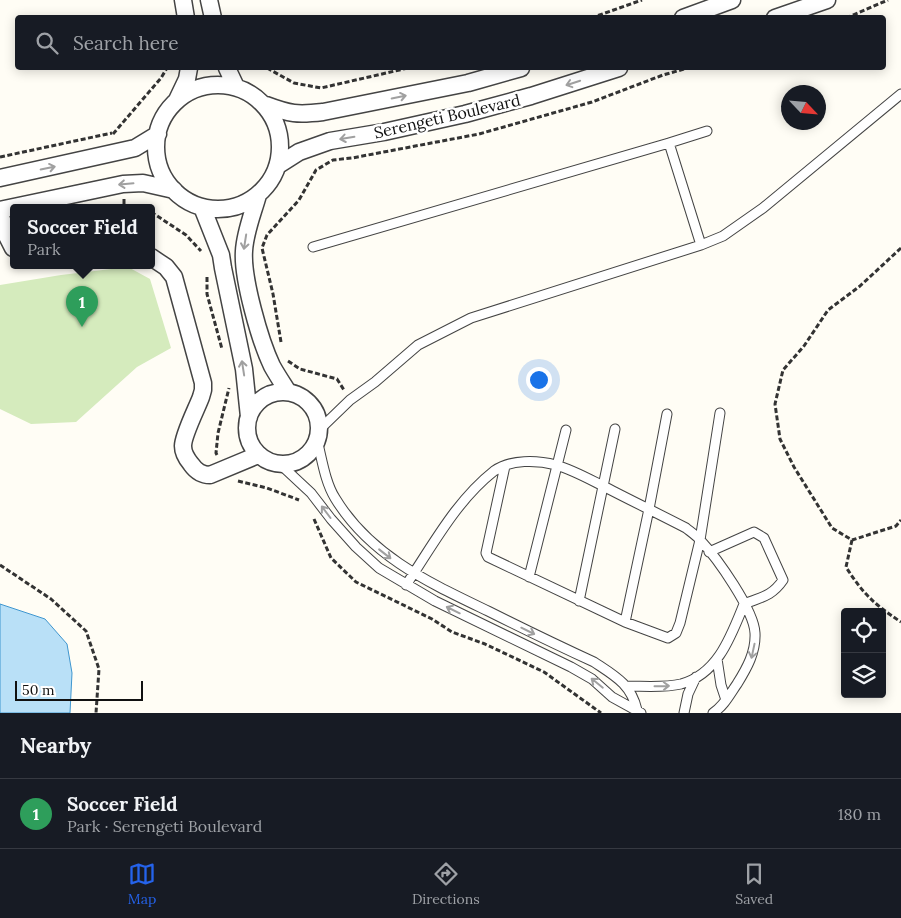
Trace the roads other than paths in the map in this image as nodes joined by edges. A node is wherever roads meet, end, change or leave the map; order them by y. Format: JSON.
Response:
{"nodes":[{"id":1,"x":183,"y":0,"type":"edge"},
{"id":2,"x":209,"y":0,"type":"edge"},
{"id":3,"x":732,"y":0,"type":"edge"},
{"id":4,"x":827,"y":0,"type":"edge"},
{"id":5,"x":186,"y":15,"type":"edge"},
{"id":6,"x":212,"y":15,"type":"edge"},
{"id":7,"x":691,"y":15,"type":"edge"},
{"id":8,"x":784,"y":15,"type":"edge"},
{"id":9,"x":189,"y":70,"type":"edge"},
{"id":10,"x":228,"y":70,"type":"edge"},
{"id":11,"x":514,"y":70,"type":"edge"},
{"id":12,"x":613,"y":70,"type":"edge"},
{"id":13,"x":236,"y":87,"type":"junction"},
{"id":14,"x":901,"y":94,"type":"edge"},
{"id":15,"x":177,"y":100,"type":"junction"},
{"id":16,"x":266,"y":106,"type":"junction"},
{"id":17,"x":706,"y":131,"type":"dead end"},
{"id":18,"x":158,"y":134,"type":"junction"},
{"id":19,"x":669,"y":143,"type":"junction"},
{"id":20,"x":277,"y":166,"type":"junction"},
{"id":21,"x":0,"y":178,"type":"edge"},
{"id":22,"x":174,"y":190,"type":"junction"},
{"id":23,"x":258,"y":195,"type":"junction"},
{"id":24,"x":32,"y":204,"type":"edge"},
{"id":25,"x":202,"y":207,"type":"junction"},
{"id":26,"x":0,"y":211,"type":"edge"},
{"id":27,"x":10,"y":242,"type":"edge"},
{"id":28,"x":701,"y":246,"type":"junction"},
{"id":29,"x":313,"y":247,"type":"dead end"},
{"id":30,"x":155,"y":260,"type":"edge"},
{"id":31,"x":288,"y":392,"type":"junction"},
{"id":32,"x":720,"y":412,"type":"dead end"},
{"id":33,"x":667,"y":414,"type":"dead end"},
{"id":34,"x":249,"y":417,"type":"junction"},
{"id":35,"x":615,"y":429,"type":"dead end"},
{"id":36,"x":566,"y":430,"type":"dead end"},
{"id":37,"x":319,"y":435,"type":"junction"},
{"id":38,"x":258,"y":455,"type":"junction"},
{"id":39,"x":280,"y":465,"type":"junction"},
{"id":40,"x":557,"y":465,"type":"junction"},
{"id":41,"x":505,"y":466,"type":"junction"},
{"id":42,"x":604,"y":486,"type":"junction"},
{"id":43,"x":649,"y":509,"type":"junction"},
{"id":44,"x":700,"y":540,"type":"junction"},
{"id":45,"x":709,"y":552,"type":"junction"},
{"id":46,"x":414,"y":573,"type":"junction"},
{"id":47,"x":529,"y":577,"type":"junction"},
{"id":48,"x":406,"y":585,"type":"junction"},
{"id":49,"x":579,"y":600,"type":"junction"},
{"id":50,"x":744,"y":604,"type":"junction"},
{"id":51,"x":625,"y":622,"type":"junction"},
{"id":52,"x":718,"y":659,"type":"junction"},
{"id":53,"x":696,"y":677,"type":"junction"},
{"id":54,"x":626,"y":686,"type":"junction"},
{"id":55,"x":726,"y":700,"type":"junction"},
{"id":56,"x":639,"y":712,"type":"edge"},
{"id":57,"x":684,"y":713,"type":"edge"},
{"id":58,"x":713,"y":713,"type":"edge"}],
"edges":[{"from":1,"to":5,"type":"street"},
{"from":2,"to":6,"type":"street"},
{"from":3,"to":7,"type":"street"},
{"from":4,"to":8,"type":"street"},
{"from":9,"to":15,"type":"street"},
{"from":10,"to":13,"type":"street"},
{"from":16,"to":11,"type":"street","name":"Serengeti Boulevard","one_way":true},
{"from":12,"to":20,"type":"street","name":"Serengeti Boulevard","one_way":true},
{"from":13,"to":15,"type":"street"},
{"from":13,"to":16,"type":"street"},
{"from":14,"to":28,"type":"lane"},
{"from":15,"to":18,"type":"street"},
{"from":16,"to":20,"type":"street"},
{"from":17,"to":19,"type":"lane"},
{"from":21,"to":18,"type":"street","one_way":true},
{"from":18,"to":22,"type":"street"},
{"from":19,"to":28,"type":"lane"},
{"from":19,"to":29,"type":"lane"},
{"from":20,"to":23,"type":"street"},
{"from":22,"to":24,"type":"street","one_way":true},
{"from":22,"to":25,"type":"street"},
{"from":23,"to":25,"type":"street"},
{"from":23,"to":31,"type":"street","one_way":true},
{"from":34,"to":25,"type":"street","one_way":true},
{"from":26,"to":27,"type":"street"},
{"from":28,"to":37,"type":"lane"},
{"from":30,"to":38,"type":"street"},
{"from":31,"to":34,"type":"street"},
{"from":31,"to":37,"type":"street"},
{"from":32,"to":44,"type":"lane"},
{"from":33,"to":43,"type":"lane"},
{"from":34,"to":38,"type":"street"},
{"from":35,"to":42,"type":"lane"},
{"from":36,"to":40,"type":"lane"},
{"from":37,"to":39,"type":"street"},
{"from":37,"to":46,"type":"lane","one_way":true},
{"from":38,"to":39,"type":"street"},
{"from":48,"to":39,"type":"lane","one_way":true},
{"from":40,"to":41,"type":"lane"},
{"from":40,"to":42,"type":"lane"},
{"from":40,"to":47,"type":"lane"},
{"from":41,"to":46,"type":"lane"},
{"from":41,"to":47,"type":"lane"},
{"from":42,"to":43,"type":"lane"},
{"from":42,"to":49,"type":"lane"},
{"from":43,"to":44,"type":"lane"},
{"from":43,"to":51,"type":"lane"},
{"from":44,"to":45,"type":"lane"},
{"from":44,"to":51,"type":"lane"},
{"from":45,"to":50,"type":"lane"},
{"from":45,"to":50,"type":"lane"},
{"from":46,"to":48,"type":"lane"},
{"from":46,"to":54,"type":"lane","one_way":true},
{"from":47,"to":49,"type":"lane"},
{"from":56,"to":48,"type":"lane","one_way":true},
{"from":49,"to":51,"type":"lane"},
{"from":50,"to":52,"type":"lane"},
{"from":50,"to":55,"type":"lane","one_way":true},
{"from":52,"to":53,"type":"lane"},
{"from":52,"to":55,"type":"lane"},
{"from":54,"to":53,"type":"lane","one_way":true},
{"from":53,"to":57,"type":"lane"},
{"from":54,"to":56,"type":"lane"},
{"from":55,"to":58,"type":"lane"}]}
